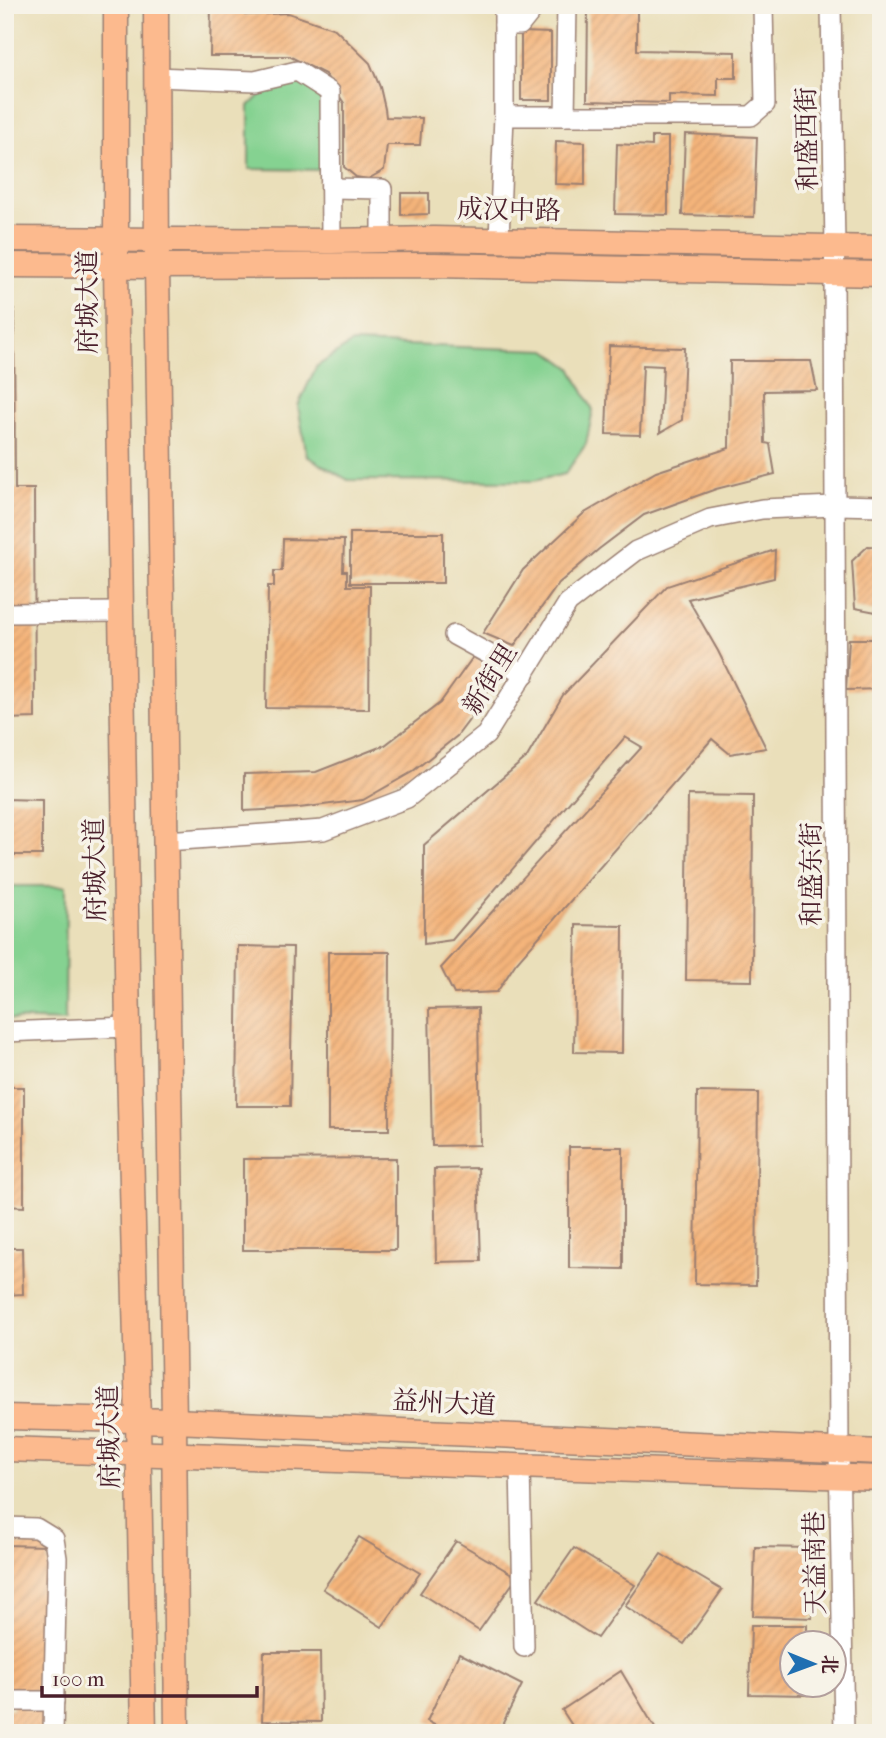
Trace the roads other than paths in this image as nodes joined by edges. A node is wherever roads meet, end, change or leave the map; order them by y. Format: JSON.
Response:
{"nodes":[{"id":1,"x":116,"y":5,"type":"edge"},
{"id":2,"x":156,"y":5,"type":"edge"},
{"id":3,"x":536,"y":5,"type":"edge"},
{"id":4,"x":567,"y":5,"type":"edge"},
{"id":5,"x":762,"y":5,"type":"edge"},
{"id":6,"x":831,"y":5,"type":"edge"},
{"id":7,"x":504,"y":15,"type":"edge"},
{"id":8,"x":156,"y":77,"type":"junction"},
{"id":9,"x":504,"y":116,"type":"junction"},
{"id":10,"x":565,"y":116,"type":"junction"},
{"id":11,"x":331,"y":188,"type":"junction"},
{"id":12,"x":5,"y":239,"type":"edge"},
{"id":13,"x":499,"y":239,"type":"junction"},
{"id":14,"x":136,"y":240,"type":"junction"},
{"id":15,"x":331,"y":240,"type":"junction"},
{"id":16,"x":382,"y":240,"type":"junction"},
{"id":17,"x":835,"y":247,"type":"junction"},
{"id":18,"x":881,"y":248,"type":"edge"},
{"id":19,"x":5,"y":265,"type":"edge"},
{"id":20,"x":137,"y":266,"type":"junction"},
{"id":21,"x":834,"y":273,"type":"junction"},
{"id":22,"x":881,"y":274,"type":"edge"},
{"id":23,"x":836,"y":505,"type":"junction"},
{"id":24,"x":881,"y":506,"type":"edge"},
{"id":25,"x":121,"y":612,"type":"junction"},
{"id":26,"x":5,"y":613,"type":"edge"},
{"id":27,"x":454,"y":635,"type":"dead end"},
{"id":28,"x":525,"y":674,"type":"junction"},
{"id":29,"x":166,"y":841,"type":"junction"},
{"id":30,"x":128,"y":1027,"type":"junction"},
{"id":31,"x":5,"y":1032,"type":"edge"},
{"id":32,"x":5,"y":1417,"type":"edge"},
{"id":33,"x":138,"y":1421,"type":"junction"},
{"id":34,"x":174,"y":1421,"type":"junction"},
{"id":35,"x":5,"y":1449,"type":"edge"},
{"id":36,"x":839,"y":1451,"type":"junction"},
{"id":37,"x":881,"y":1452,"type":"edge"},
{"id":38,"x":139,"y":1454,"type":"junction"},
{"id":39,"x":175,"y":1454,"type":"junction"},
{"id":40,"x":520,"y":1467,"type":"junction"},
{"id":41,"x":840,"y":1476,"type":"junction"},
{"id":42,"x":881,"y":1478,"type":"edge"},
{"id":43,"x":5,"y":1527,"type":"edge"},
{"id":44,"x":524,"y":1647,"type":"dead end"},
{"id":45,"x":5,"y":1701,"type":"edge"},
{"id":46,"x":54,"y":1701,"type":"junction"},
{"id":47,"x":53,"y":1733,"type":"edge"},
{"id":48,"x":144,"y":1733,"type":"edge"},
{"id":49,"x":177,"y":1733,"type":"edge"},
{"id":50,"x":844,"y":1733,"type":"edge"}],
"edges":[{"from":1,"to":14,"type":"main road","name":"府城大道"},
{"from":2,"to":8,"type":"main road","name":"府城大道"},
{"from":3,"to":7,"type":"street"},
{"from":4,"to":10,"type":"street"},
{"from":5,"to":10,"type":"street"},
{"from":6,"to":17,"type":"street","name":"和盛西街"},
{"from":7,"to":9,"type":"street"},
{"from":8,"to":11,"type":"street"},
{"from":8,"to":14,"type":"main road","name":"府城大道"},
{"from":9,"to":10,"type":"street"},
{"from":9,"to":13,"type":"street"},
{"from":11,"to":15,"type":"street"},
{"from":11,"to":16,"type":"street"},
{"from":12,"to":14,"type":"main road","name":"成汉中路"},
{"from":13,"to":16,"type":"main road","name":"成汉中路"},
{"from":13,"to":17,"type":"main road","name":"成汉中路"},
{"from":14,"to":15,"type":"main road","name":"成汉中路"},
{"from":14,"to":20,"type":"main road","name":"府城大道"},
{"from":14,"to":20,"type":"main road","name":"府城大道"},
{"from":15,"to":16,"type":"main road","name":"成汉中路"},
{"from":17,"to":18,"type":"main road","name":"成汉中路"},
{"from":17,"to":21,"type":"street","name":"和盛西街"},
{"from":19,"to":20,"type":"main road"},
{"from":20,"to":21,"type":"main road"},
{"from":20,"to":25,"type":"main road","name":"府城大道"},
{"from":20,"to":29,"type":"main road","name":"府城大道"},
{"from":21,"to":22,"type":"main road"},
{"from":21,"to":23,"type":"street","name":"和盛东街"},
{"from":23,"to":24,"type":"street","name":"新街里"},
{"from":23,"to":28,"type":"street","name":"新街里"},
{"from":23,"to":36,"type":"street","name":"和盛东街"},
{"from":25,"to":26,"type":"street"},
{"from":25,"to":30,"type":"main road","name":"府城大道"},
{"from":27,"to":28,"type":"street"},
{"from":28,"to":29,"type":"street","name":"新街里"},
{"from":29,"to":34,"type":"main road","name":"府城大道"},
{"from":30,"to":31,"type":"street"},
{"from":30,"to":33,"type":"main road","name":"府城大道"},
{"from":32,"to":33,"type":"main road","name":"益州大道"},
{"from":33,"to":34,"type":"main road","name":"益州大道"},
{"from":33,"to":38,"type":"main road","name":"府城大道"},
{"from":34,"to":36,"type":"main road","name":"益州大道"},
{"from":34,"to":39,"type":"main road","name":"府城大道"},
{"from":35,"to":38,"type":"main road"},
{"from":36,"to":37,"type":"main road","name":"益州大道"},
{"from":36,"to":41,"type":"street","name":"和盛东街"},
{"from":38,"to":39,"type":"main road"},
{"from":38,"to":48,"type":"main road","name":"府城大道"},
{"from":39,"to":40,"type":"main road"},
{"from":39,"to":49,"type":"main road","name":"府城大道"},
{"from":40,"to":41,"type":"main road"},
{"from":40,"to":44,"type":"street"},
{"from":41,"to":42,"type":"main road"},
{"from":41,"to":50,"type":"street","name":"天益南巷"},
{"from":43,"to":46,"type":"street"},
{"from":45,"to":46,"type":"street"},
{"from":46,"to":47,"type":"street"}]}
